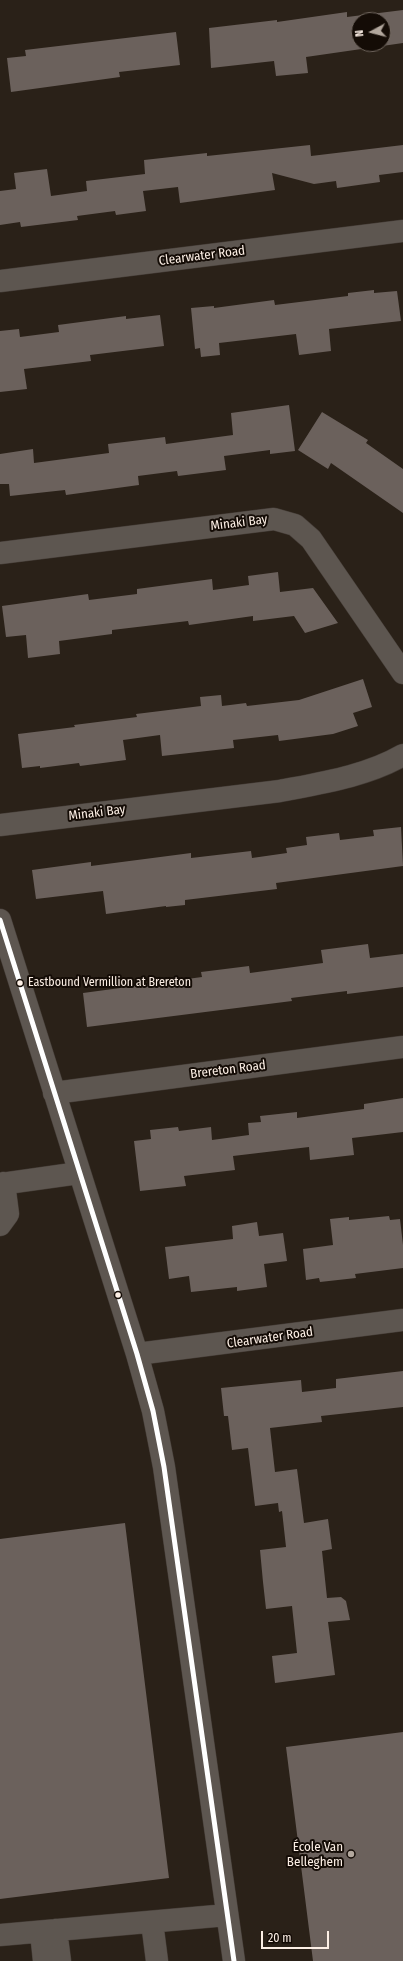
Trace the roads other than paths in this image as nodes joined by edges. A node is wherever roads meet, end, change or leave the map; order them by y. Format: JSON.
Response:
{"nodes":[{"id":1,"x":403,"y":231,"type":"edge"},
{"id":2,"x":0,"y":281,"type":"edge"},
{"id":3,"x":0,"y":553,"type":"edge"},
{"id":4,"x":403,"y":673,"type":"edge"},
{"id":5,"x":403,"y":755,"type":"edge"},
{"id":6,"x":0,"y":825,"type":"edge"},
{"id":7,"x":0,"y":920,"type":"edge"},
{"id":8,"x":403,"y":1047,"type":"edge"},
{"id":9,"x":54,"y":1093,"type":"junction"},
{"id":10,"x":79,"y":1173,"type":"junction"},
{"id":11,"x":2,"y":1184,"type":"edge"},
{"id":12,"x":0,"y":1224,"type":"edge"},
{"id":13,"x":403,"y":1320,"type":"edge"},
{"id":14,"x":138,"y":1354,"type":"junction"},
{"id":15,"x":227,"y":1915,"type":"junction"},
{"id":16,"x":152,"y":1922,"type":"junction"},
{"id":17,"x":48,"y":1931,"type":"junction"},
{"id":18,"x":0,"y":1935,"type":"edge"},
{"id":19,"x":44,"y":1961,"type":"edge"},
{"id":20,"x":60,"y":1961,"type":"edge"},
{"id":21,"x":157,"y":1961,"type":"edge"},
{"id":22,"x":234,"y":1961,"type":"edge"}],
"edges":[{"from":1,"to":2,"type":"street","name":"Clearwater Road"},
{"from":3,"to":4,"type":"street","name":"Minaki Bay"},
{"from":5,"to":6,"type":"street","name":"Minaki Bay"},
{"from":7,"to":9,"type":"street"},
{"from":8,"to":9,"type":"street","name":"Brereton Road"},
{"from":9,"to":10,"type":"street"},
{"from":10,"to":11,"type":"street"},
{"from":10,"to":14,"type":"street"},
{"from":11,"to":12,"type":"street"},
{"from":13,"to":14,"type":"street","name":"Clearwater Road"},
{"from":14,"to":15,"type":"street"},
{"from":15,"to":16,"type":"street"},
{"from":15,"to":22,"type":"street"},
{"from":16,"to":17,"type":"street"},
{"from":16,"to":21,"type":"street"},
{"from":17,"to":18,"type":"street"},
{"from":17,"to":19,"type":"street"},
{"from":17,"to":20,"type":"street"}]}
